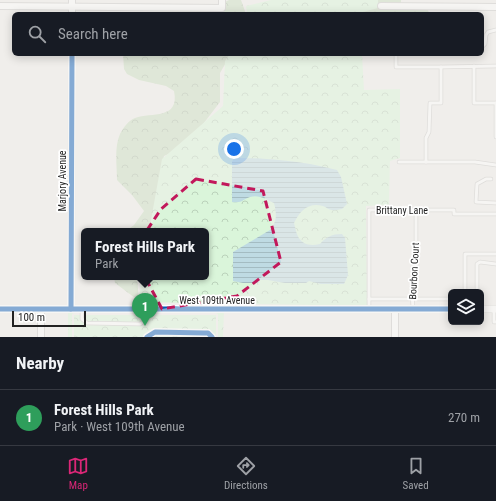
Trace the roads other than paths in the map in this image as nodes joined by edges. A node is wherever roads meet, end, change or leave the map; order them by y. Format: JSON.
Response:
{"nodes":[{"id":1,"x":222,"y":0,"type":"edge"},
{"id":2,"x":72,"y":3,"type":"edge"},
{"id":3,"x":0,"y":6,"type":"edge"},
{"id":4,"x":381,"y":6,"type":"dead end"},
{"id":5,"x":496,"y":6,"type":"edge"},
{"id":6,"x":496,"y":30,"type":"edge"},
{"id":7,"x":484,"y":45,"type":"edge"},
{"id":8,"x":72,"y":56,"type":"edge"},
{"id":9,"x":396,"y":56,"type":"edge"},
{"id":10,"x":474,"y":66,"type":"junction"},
{"id":11,"x":496,"y":66,"type":"edge"},
{"id":12,"x":441,"y":67,"type":"junction"},
{"id":13,"x":496,"y":103,"type":"edge"},
{"id":14,"x":496,"y":137,"type":"edge"},
{"id":15,"x":399,"y":162,"type":"dead end"},
{"id":16,"x":426,"y":162,"type":"junction"},
{"id":17,"x":496,"y":165,"type":"edge"},
{"id":18,"x":491,"y":179,"type":"dead end"},
{"id":19,"x":496,"y":203,"type":"edge"},
{"id":20,"x":416,"y":210,"type":"junction"},
{"id":21,"x":496,"y":214,"type":"edge"},
{"id":22,"x":496,"y":254,"type":"edge"},
{"id":23,"x":496,"y":264,"type":"edge"},
{"id":24,"x":465,"y":289,"type":"edge"},
{"id":25,"x":477,"y":289,"type":"edge"},
{"id":26,"x":369,"y":299,"type":"junction"},
{"id":27,"x":409,"y":299,"type":"dead end"},
{"id":28,"x":417,"y":299,"type":"dead end"},
{"id":29,"x":448,"y":299,"type":"edge"},
{"id":30,"x":0,"y":309,"type":"edge"},
{"id":31,"x":41,"y":309,"type":"junction"},
{"id":32,"x":70,"y":309,"type":"junction"},
{"id":33,"x":82,"y":309,"type":"junction"},
{"id":34,"x":145,"y":309,"type":"junction"},
{"id":35,"x":369,"y":309,"type":"junction"},
{"id":36,"x":395,"y":309,"type":"junction"},
{"id":37,"x":413,"y":309,"type":"junction"},
{"id":38,"x":448,"y":309,"type":"edge"},
{"id":39,"x":484,"y":309,"type":"edge"},
{"id":40,"x":495,"y":309,"type":"edge"},
{"id":41,"x":496,"y":322,"type":"edge"},
{"id":42,"x":41,"y":337,"type":"edge"},
{"id":43,"x":395,"y":337,"type":"edge"}],
"edges":[{"from":1,"to":2,"type":"street"},
{"from":2,"to":3,"type":"street"},
{"from":4,"to":5,"type":"street"},
{"from":6,"to":7,"type":"lane"},
{"from":8,"to":32,"type":"street","name":"Marjory Avenue"},
{"from":9,"to":12,"type":"lane"},
{"from":10,"to":11,"type":"lane"},
{"from":10,"to":12,"type":"lane"},
{"from":10,"to":13,"type":"lane"},
{"from":12,"to":16,"type":"lane"},
{"from":13,"to":14,"type":"lane"},
{"from":15,"to":16,"type":"lane"},
{"from":16,"to":17,"type":"lane"},
{"from":18,"to":19,"type":"lane"},
{"from":20,"to":21,"type":"lane","name":"Brittany Lane"},
{"from":20,"to":26,"type":"lane","name":"Brittany Lane"},
{"from":20,"to":37,"type":"lane","name":"Bourbon Court"},
{"from":22,"to":24,"type":"lane"},
{"from":23,"to":25,"type":"lane"},
{"from":26,"to":27,"type":"lane"},
{"from":26,"to":35,"type":"lane","name":"Brittany Lane"},
{"from":28,"to":29,"type":"lane"},
{"from":30,"to":31,"type":"street","name":"West 109th Avenue"},
{"from":31,"to":32,"type":"street","name":"West 109th Avenue"},
{"from":31,"to":42,"type":"street"},
{"from":32,"to":33,"type":"street","name":"West 109th Avenue"},
{"from":33,"to":34,"type":"street","name":"West 109th Avenue"},
{"from":33,"to":34,"type":"lane"},
{"from":34,"to":35,"type":"street","name":"West 109th Avenue"},
{"from":35,"to":36,"type":"street","name":"West 109th Avenue"},
{"from":36,"to":37,"type":"street","name":"West 109th Avenue"},
{"from":36,"to":43,"type":"street"},
{"from":37,"to":38,"type":"street","name":"West 109th Avenue"},
{"from":39,"to":40,"type":"street"},
{"from":40,"to":41,"type":"lane"}]}
